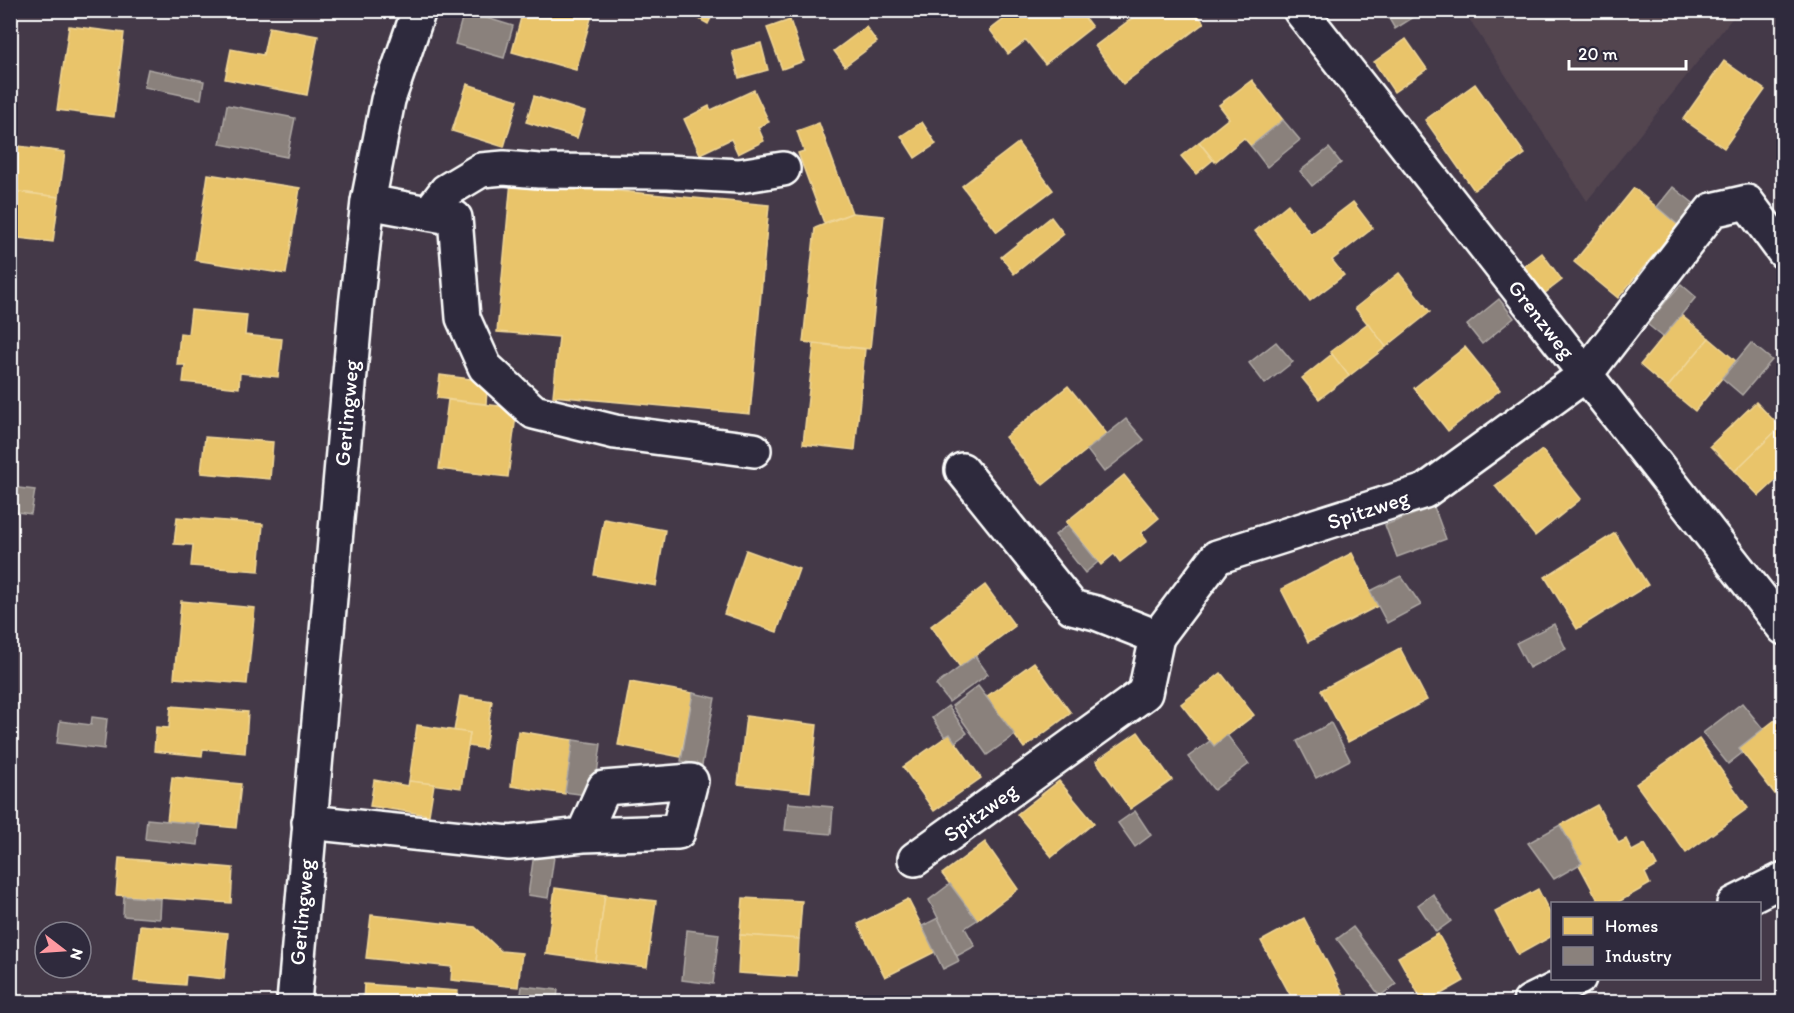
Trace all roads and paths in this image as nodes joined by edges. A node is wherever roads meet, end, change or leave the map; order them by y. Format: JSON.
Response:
{"nodes":[{"id":1,"x":418,"y":10,"type":"edge"},
{"id":2,"x":1300,"y":10,"type":"edge"},
{"id":3,"x":783,"y":169,"type":"dead end"},
{"id":4,"x":368,"y":202,"type":"junction"},
{"id":5,"x":429,"y":213,"type":"junction"},
{"id":6,"x":1784,"y":252,"type":"edge"},
{"id":7,"x":1585,"y":375,"type":"junction"},
{"id":8,"x":754,"y":450,"type":"dead end"},
{"id":9,"x":962,"y":470,"type":"dead end"},
{"id":10,"x":1784,"y":628,"type":"edge"},
{"id":11,"x":1157,"y":637,"type":"junction"},
{"id":12,"x":309,"y":822,"type":"junction"},
{"id":13,"x":583,"y":835,"type":"dead end"},
{"id":14,"x":915,"y":859,"type":"dead end"},
{"id":15,"x":1784,"y":879,"type":"edge"},
{"id":16,"x":1736,"y":902,"type":"edge"},
{"id":17,"x":1575,"y":980,"type":"edge"},
{"id":18,"x":294,"y":1002,"type":"edge"},
{"id":19,"x":1530,"y":1002,"type":"edge"}],
"edges":[{"from":1,"to":4,"type":"street","name":"Gerlingweg"},
{"from":2,"to":7,"type":"street","name":"Grenzweg"},
{"from":3,"to":5,"type":"street"},
{"from":4,"to":5,"type":"street"},
{"from":4,"to":12,"type":"street","name":"Gerlingweg"},
{"from":5,"to":8,"type":"street"},
{"from":6,"to":7,"type":"street","name":"Spitzweg"},
{"from":7,"to":10,"type":"street","name":"Grenzweg"},
{"from":7,"to":11,"type":"street","name":"Spitzweg"},
{"from":9,"to":11,"type":"street"},
{"from":11,"to":14,"type":"street","name":"Spitzweg"},
{"from":12,"to":13,"type":"street"},
{"from":12,"to":18,"type":"street","name":"Gerlingweg"},
{"from":15,"to":16,"type":"street"},
{"from":17,"to":19,"type":"street"}]}
